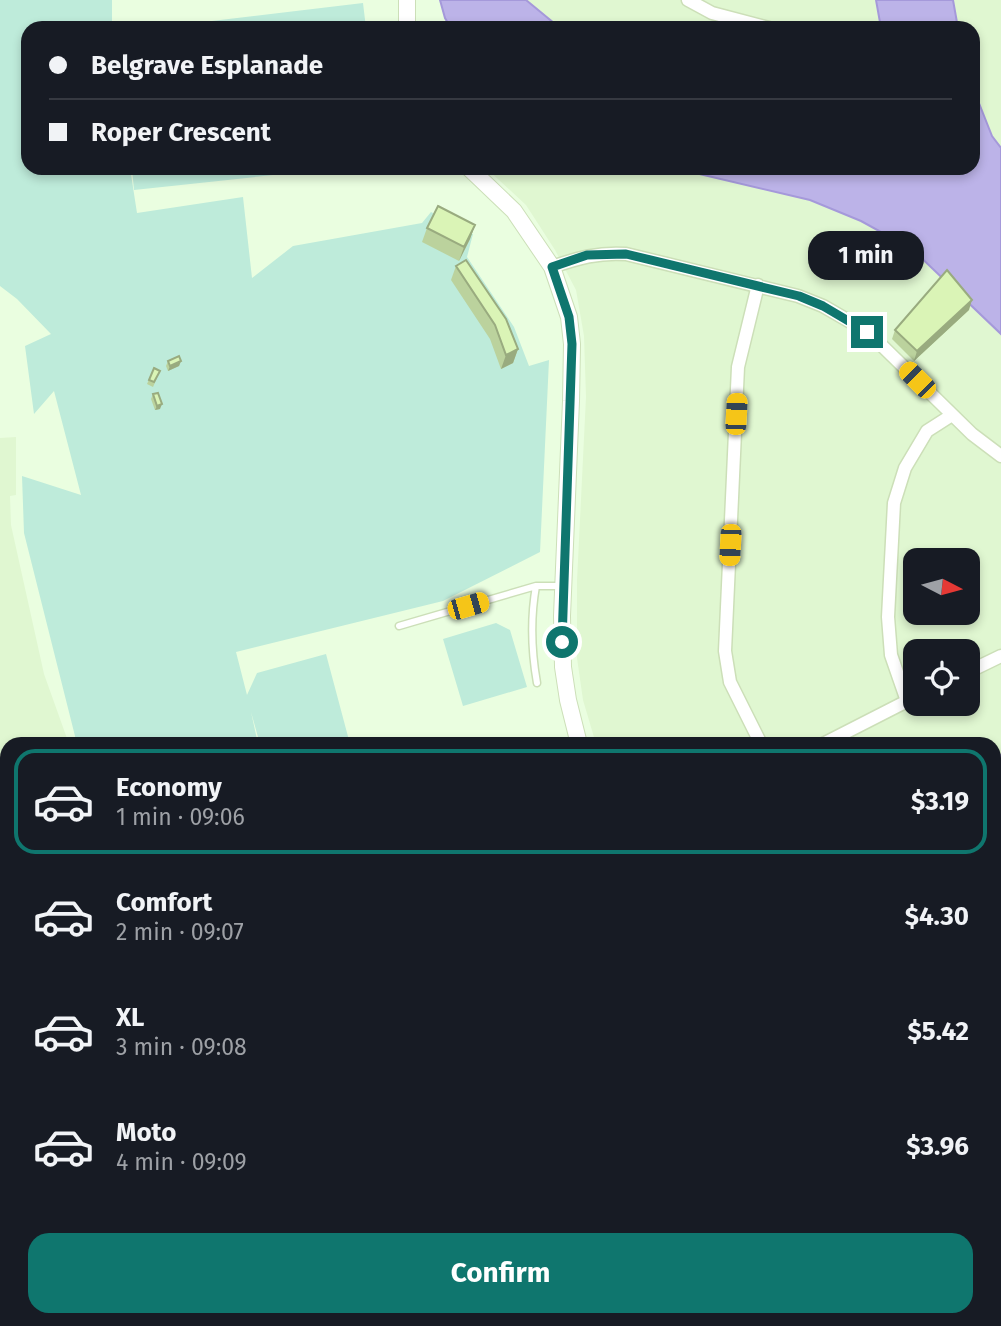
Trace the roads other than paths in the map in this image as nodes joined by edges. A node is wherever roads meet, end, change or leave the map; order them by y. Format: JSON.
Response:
{"nodes":[{"id":1,"x":407,"y":0,"type":"edge"},
{"id":2,"x":688,"y":0,"type":"edge"},
{"id":3,"x":407,"y":21,"type":"edge"},
{"id":4,"x":742,"y":21,"type":"edge"},
{"id":5,"x":477,"y":175,"type":"edge"},
{"id":6,"x":552,"y":267,"type":"junction"},
{"id":7,"x":758,"y":285,"type":"junction"},
{"id":8,"x":952,"y":415,"type":"junction"},
{"id":9,"x":1001,"y":456,"type":"edge"},
{"id":10,"x":536,"y":586,"type":"junction"},
{"id":11,"x":563,"y":586,"type":"junction"},
{"id":12,"x":399,"y":626,"type":"dead end"},
{"id":13,"x":1001,"y":656,"type":"edge"},
{"id":14,"x":980,"y":666,"type":"edge"},
{"id":15,"x":903,"y":681,"type":"edge"},
{"id":16,"x":537,"y":683,"type":"dead end"},
{"id":17,"x":903,"y":703,"type":"edge"},
{"id":18,"x":577,"y":737,"type":"edge"},
{"id":19,"x":758,"y":737,"type":"edge"},
{"id":20,"x":837,"y":737,"type":"edge"}],
"edges":[{"from":1,"to":3,"type":"street"},
{"from":2,"to":4,"type":"street"},
{"from":5,"to":6,"type":"street"},
{"from":6,"to":7,"type":"street"},
{"from":6,"to":11,"type":"street"},
{"from":7,"to":8,"type":"street"},
{"from":7,"to":19,"type":"street"},
{"from":8,"to":9,"type":"street"},
{"from":8,"to":15,"type":"street"},
{"from":10,"to":11,"type":"lane"},
{"from":10,"to":12,"type":"lane"},
{"from":10,"to":16,"type":"lane"},
{"from":11,"to":18,"type":"street"},
{"from":13,"to":14,"type":"street"},
{"from":17,"to":20,"type":"street"}]}
